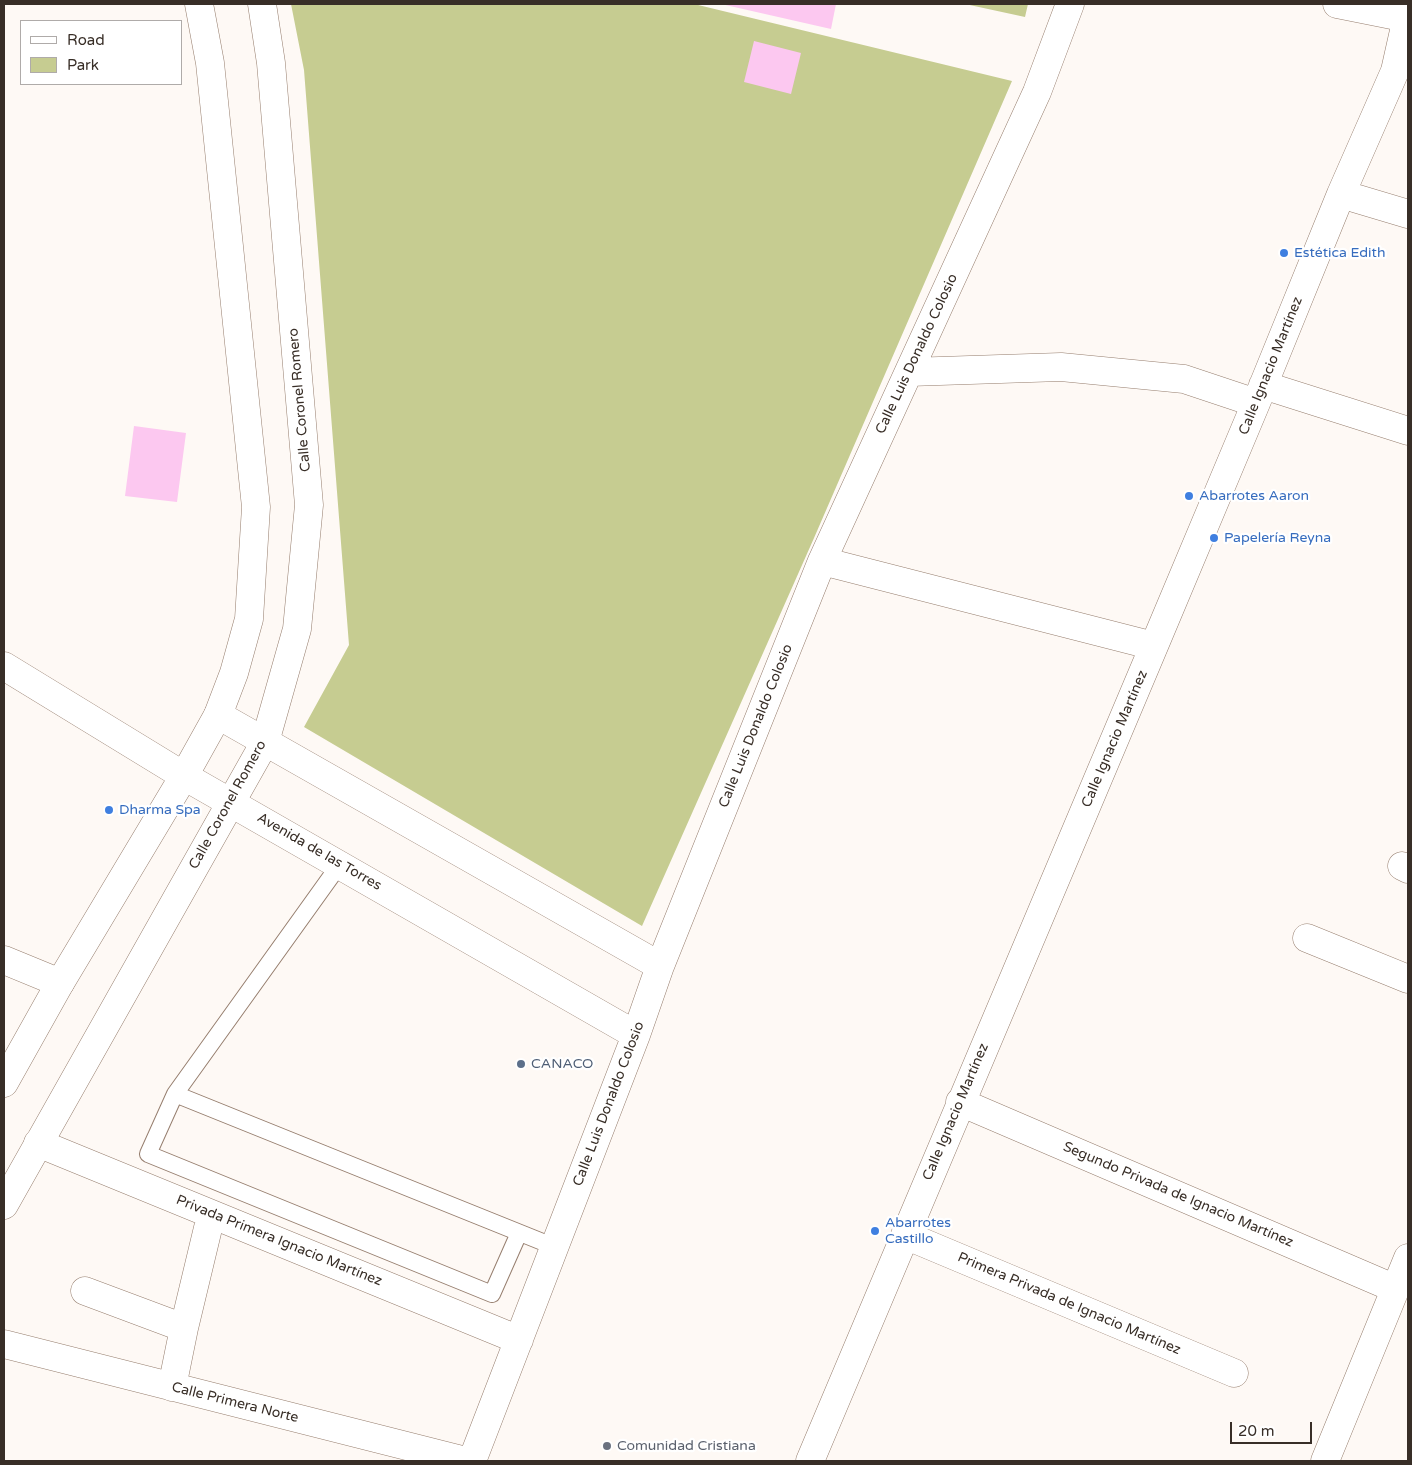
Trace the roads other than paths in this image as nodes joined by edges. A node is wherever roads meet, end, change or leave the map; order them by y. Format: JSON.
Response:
{"nodes":[{"id":1,"x":199,"y":4,"type":"edge"},
{"id":2,"x":262,"y":4,"type":"edge"},
{"id":3,"x":1070,"y":4,"type":"edge"},
{"id":4,"x":1337,"y":4,"type":"edge"},
{"id":5,"x":1408,"y":16,"type":"edge"},
{"id":6,"x":1401,"y":70,"type":"edge"},
{"id":7,"x":1341,"y":194,"type":"junction"},
{"id":8,"x":1408,"y":214,"type":"edge"},
{"id":9,"x":909,"y":372,"type":"junction"},
{"id":10,"x":1260,"y":394,"type":"junction"},
{"id":11,"x":1408,"y":431,"type":"edge"},
{"id":12,"x":822,"y":561,"type":"junction"},
{"id":13,"x":1154,"y":646,"type":"junction"},
{"id":14,"x":4,"y":666,"type":"edge"},
{"id":15,"x":218,"y":716,"type":"junction"},
{"id":16,"x":264,"y":742,"type":"junction"},
{"id":17,"x":184,"y":776,"type":"junction"},
{"id":18,"x":230,"y":801,"type":"junction"},
{"id":19,"x":340,"y":864,"type":"junction"},
{"id":20,"x":1307,"y":938,"type":"dead end"},
{"id":21,"x":4,"y":960,"type":"edge"},
{"id":22,"x":660,"y":966,"type":"junction"},
{"id":23,"x":1408,"y":979,"type":"edge"},
{"id":24,"x":60,"y":983,"type":"junction"},
{"id":25,"x":636,"y":1035,"type":"junction"},
{"id":26,"x":4,"y":1084,"type":"edge"},
{"id":27,"x":175,"y":1094,"type":"junction"},
{"id":28,"x":960,"y":1102,"type":"junction"},
{"id":29,"x":38,"y":1143,"type":"junction"},
{"id":30,"x":4,"y":1205,"type":"edge"},
{"id":31,"x":208,"y":1228,"type":"dead end"},
{"id":32,"x":519,"y":1233,"type":"junction"},
{"id":33,"x":905,"y":1236,"type":"junction"},
{"id":34,"x":555,"y":1247,"type":"junction"},
{"id":35,"x":1408,"y":1258,"type":"edge"},
{"id":36,"x":1396,"y":1289,"type":"junction"},
{"id":37,"x":85,"y":1291,"type":"dead end"},
{"id":38,"x":184,"y":1328,"type":"junction"},
{"id":39,"x":519,"y":1340,"type":"junction"},
{"id":40,"x":4,"y":1344,"type":"edge"},
{"id":41,"x":1234,"y":1373,"type":"dead end"},
{"id":42,"x":172,"y":1387,"type":"junction"},
{"id":43,"x":466,"y":1461,"type":"edge"},
{"id":44,"x":472,"y":1461,"type":"edge"},
{"id":45,"x":810,"y":1461,"type":"edge"},
{"id":46,"x":1325,"y":1461,"type":"edge"}],
"edges":[{"from":1,"to":15,"type":"street"},
{"from":2,"to":16,"type":"street","name":"Calle Coronel Romero"},
{"from":3,"to":9,"type":"street","name":"Calle Luis Donaldo Colosio"},
{"from":4,"to":5,"type":"street"},
{"from":5,"to":6,"type":"street","name":"Calle Ignacio Martínez"},
{"from":6,"to":7,"type":"street","name":"Calle Ignacio Martínez"},
{"from":7,"to":8,"type":"street"},
{"from":7,"to":10,"type":"street","name":"Calle Ignacio Martínez"},
{"from":9,"to":10,"type":"street"},
{"from":9,"to":12,"type":"street","name":"Calle Luis Donaldo Colosio"},
{"from":10,"to":11,"type":"street"},
{"from":10,"to":13,"type":"street","name":"Calle Ignacio Martínez"},
{"from":12,"to":13,"type":"street"},
{"from":12,"to":22,"type":"street","name":"Calle Luis Donaldo Colosio"},
{"from":13,"to":28,"type":"street","name":"Calle Ignacio Martínez"},
{"from":14,"to":17,"type":"street","name":"Avenida de las Torres"},
{"from":15,"to":16,"type":"street"},
{"from":15,"to":17,"type":"street"},
{"from":16,"to":18,"type":"street","name":"Calle Coronel Romero"},
{"from":16,"to":22,"type":"street"},
{"from":17,"to":18,"type":"street","name":"Avenida de las Torres"},
{"from":17,"to":24,"type":"street"},
{"from":18,"to":19,"type":"street","name":"Avenida de las Torres"},
{"from":18,"to":29,"type":"street","name":"Calle Coronel Romero"},
{"from":19,"to":25,"type":"street","name":"Avenida de las Torres"},
{"from":19,"to":27,"type":"lane"},
{"from":20,"to":23,"type":"street"},
{"from":21,"to":24,"type":"street"},
{"from":22,"to":25,"type":"street","name":"Calle Luis Donaldo Colosio"},
{"from":24,"to":26,"type":"street"},
{"from":25,"to":34,"type":"street","name":"Calle Luis Donaldo Colosio"},
{"from":27,"to":32,"type":"lane"},
{"from":27,"to":32,"type":"lane"},
{"from":28,"to":33,"type":"street","name":"Calle Ignacio Martínez"},
{"from":28,"to":36,"type":"street","name":"Segundo Privada de Ignacio Martínez"},
{"from":29,"to":30,"type":"street","name":"Calle Coronel Romero"},
{"from":29,"to":39,"type":"street","name":"Privada Primera Ignacio Martínez"},
{"from":31,"to":38,"type":"street"},
{"from":32,"to":34,"type":"lane"},
{"from":33,"to":41,"type":"street","name":"Primera Privada de Ignacio Martínez"},
{"from":33,"to":45,"type":"street","name":"Calle Ignacio Martínez"},
{"from":34,"to":39,"type":"street","name":"Calle Luis Donaldo Colosio"},
{"from":35,"to":36,"type":"street"},
{"from":36,"to":46,"type":"street"},
{"from":37,"to":38,"type":"street"},
{"from":38,"to":42,"type":"street"},
{"from":39,"to":44,"type":"street","name":"Calle Luis Donaldo Colosio"},
{"from":40,"to":42,"type":"street","name":"Calle Primera Norte"},
{"from":42,"to":43,"type":"street","name":"Calle Primera Norte"}]}
